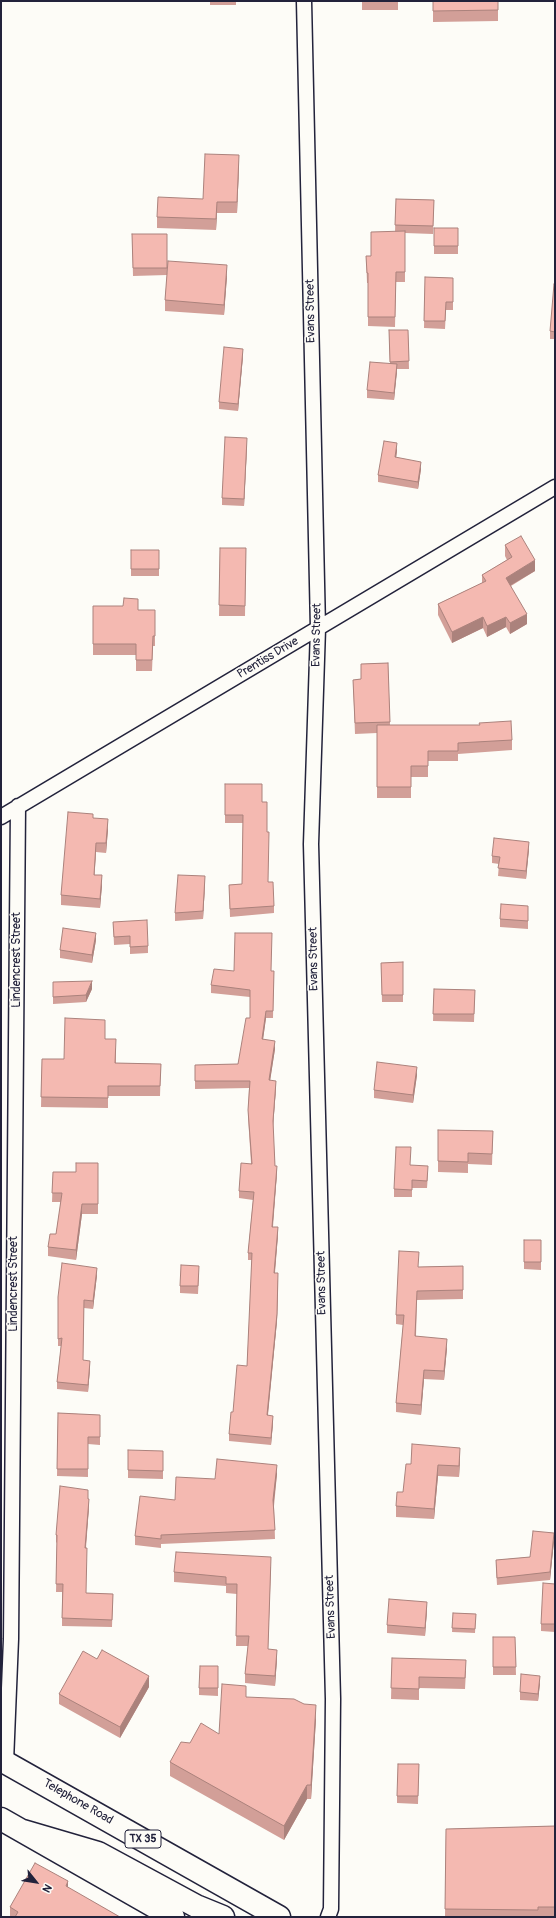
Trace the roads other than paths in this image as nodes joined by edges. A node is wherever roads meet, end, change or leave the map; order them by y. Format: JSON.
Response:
{"nodes":[{"id":1,"x":304,"y":1,"type":"edge"},
{"id":2,"x":555,"y":487,"type":"edge"},
{"id":3,"x":318,"y":628,"type":"junction"},
{"id":4,"x":18,"y":806,"type":"junction"},
{"id":5,"x":1,"y":817,"type":"edge"},
{"id":6,"x":3,"y":1761,"type":"edge"},
{"id":7,"x":1,"y":1819,"type":"edge"},
{"id":8,"x":23,"y":1831,"type":"junction"},
{"id":9,"x":173,"y":1917,"type":"edge"},
{"id":10,"x":223,"y":1917,"type":"edge"},
{"id":11,"x":279,"y":1917,"type":"edge"},
{"id":12,"x":328,"y":1917,"type":"edge"}],
"edges":[{"from":1,"to":3,"type":"street","name":"Evans Street"},
{"from":2,"to":3,"type":"street","name":"Prentiss Drive"},
{"from":3,"to":4,"type":"street","name":"Prentiss Drive"},
{"from":3,"to":12,"type":"street","name":"Evans Street"},
{"from":4,"to":5,"type":"street","name":"Prentiss Drive"},
{"from":4,"to":6,"type":"street","name":"Lindencrest Street"},
{"from":6,"to":11,"type":"main road","name":"Telephone Road","number":"TX 35"},
{"from":7,"to":8,"type":"main road"},
{"from":8,"to":9,"type":"main road"},
{"from":8,"to":10,"type":"main road"}]}
